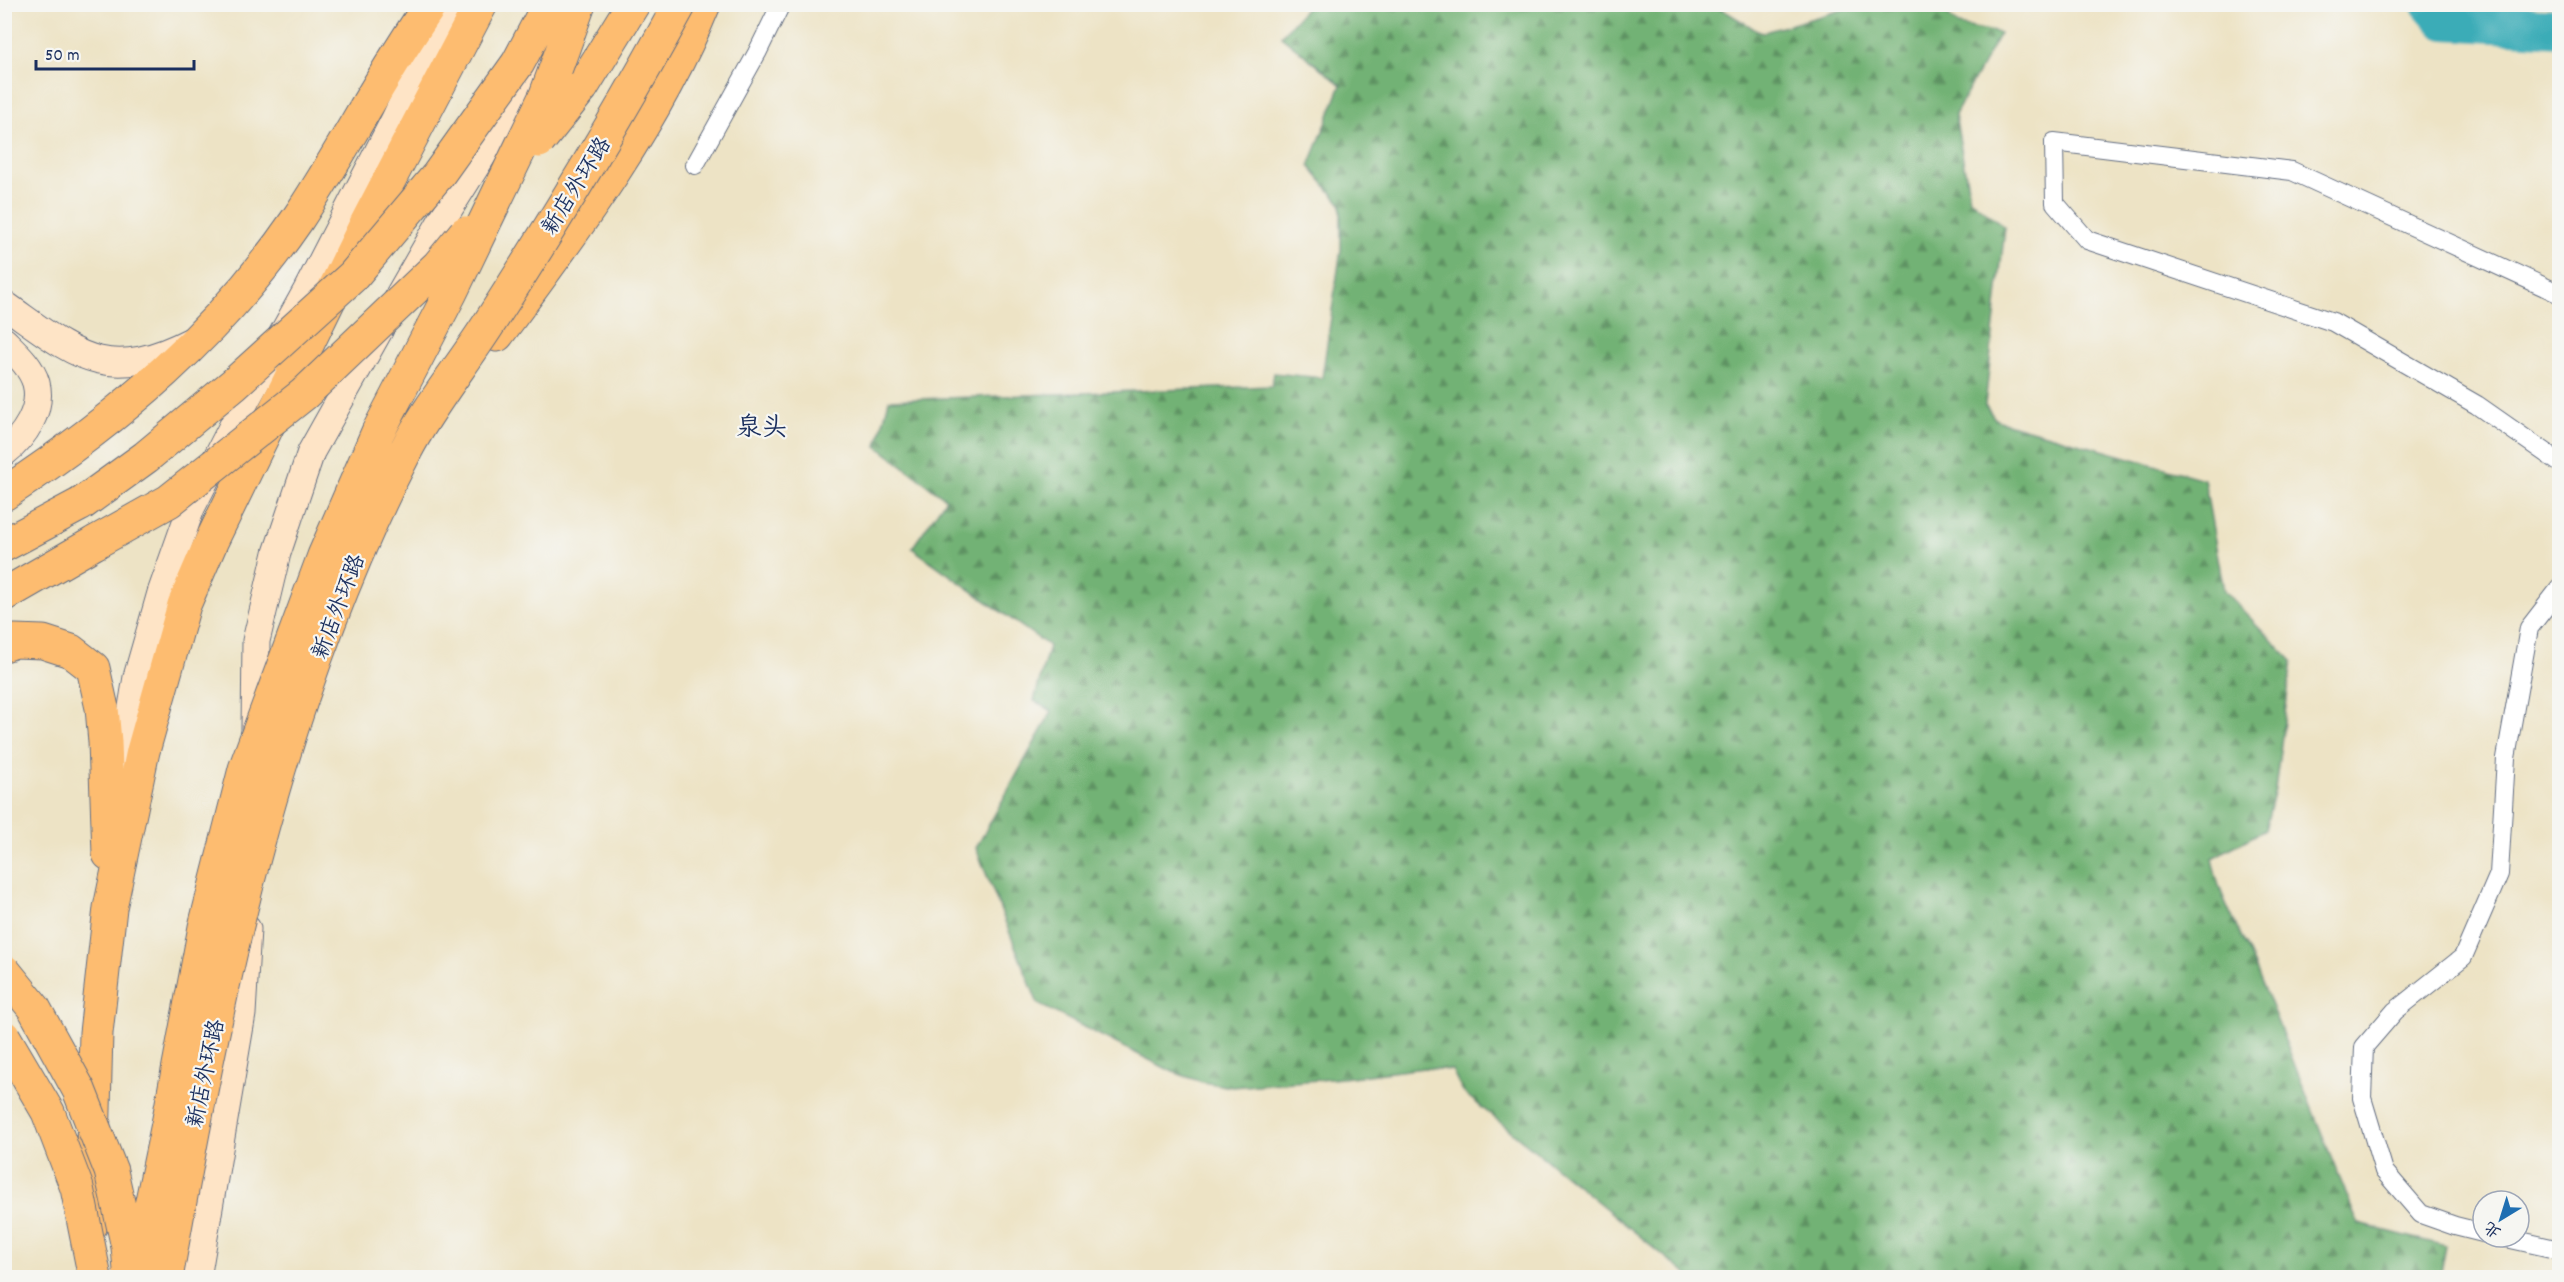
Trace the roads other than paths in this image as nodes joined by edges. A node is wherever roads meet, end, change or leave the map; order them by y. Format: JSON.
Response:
{"nodes":[{"id":1,"x":431,"y":4,"type":"edge"},
{"id":2,"x":449,"y":4,"type":"edge"},
{"id":3,"x":481,"y":4,"type":"edge"},
{"id":4,"x":549,"y":4,"type":"edge"},
{"id":5,"x":578,"y":4,"type":"edge"},
{"id":6,"x":633,"y":4,"type":"edge"},
{"id":7,"x":781,"y":4,"type":"edge"},
{"id":8,"x":693,"y":12,"type":"edge"},
{"id":9,"x":695,"y":165,"type":"dead end"},
{"id":10,"x":2559,"y":294,"type":"edge"},
{"id":11,"x":4,"y":304,"type":"edge"},
{"id":12,"x":207,"y":332,"type":"junction"},
{"id":13,"x":4,"y":342,"type":"edge"},
{"id":14,"x":466,"y":377,"type":"joint"},
{"id":15,"x":4,"y":453,"type":"edge"},
{"id":16,"x":2559,"y":463,"type":"edge"},
{"id":17,"x":4,"y":494,"type":"edge"},
{"id":18,"x":4,"y":545,"type":"edge"},
{"id":19,"x":2559,"y":588,"type":"edge"},
{"id":20,"x":4,"y":595,"type":"edge"},
{"id":21,"x":4,"y":645,"type":"edge"},
{"id":22,"x":255,"y":790,"type":"junction"},
{"id":23,"x":110,"y":908,"type":"junction"},
{"id":24,"x":4,"y":971,"type":"edge"},
{"id":25,"x":4,"y":1037,"type":"edge"},
{"id":26,"x":2471,"y":1230,"type":"edge"},
{"id":27,"x":2531,"y":1244,"type":"edge"},
{"id":28,"x":2559,"y":1250,"type":"edge"},
{"id":29,"x":89,"y":1278,"type":"edge"},
{"id":30,"x":95,"y":1278,"type":"edge"},
{"id":31,"x":131,"y":1278,"type":"edge"},
{"id":32,"x":136,"y":1278,"type":"edge"},
{"id":33,"x":166,"y":1278,"type":"edge"},
{"id":34,"x":197,"y":1278,"type":"edge"}],
"edges":[{"from":1,"to":12,"type":"highway"},
{"from":2,"to":23,"type":"main road"},
{"from":3,"to":23,"type":"highway"},
{"from":4,"to":18,"type":"highway","bridge":true},
{"from":5,"to":22,"type":"main road"},
{"from":5,"to":32,"type":"highway","name":"新店外环路","bridge":true},
{"from":6,"to":20,"type":"highway","bridge":true},
{"from":7,"to":9,"type":"street"},
{"from":8,"to":14,"type":"highway"},
{"from":8,"to":33,"type":"highway","name":"新店外环路","bridge":true},
{"from":10,"to":16,"type":"street"},
{"from":11,"to":12,"type":"main road"},
{"from":12,"to":17,"type":"highway"},
{"from":13,"to":15,"type":"main road"},
{"from":14,"to":22,"type":"main road"},
{"from":19,"to":26,"type":"street"},
{"from":21,"to":23,"type":"highway"},
{"from":22,"to":34,"type":"main road"},
{"from":23,"to":29,"type":"highway"},
{"from":24,"to":31,"type":"highway","bridge":true},
{"from":25,"to":30,"type":"highway","bridge":true},
{"from":27,"to":28,"type":"street"}]}
